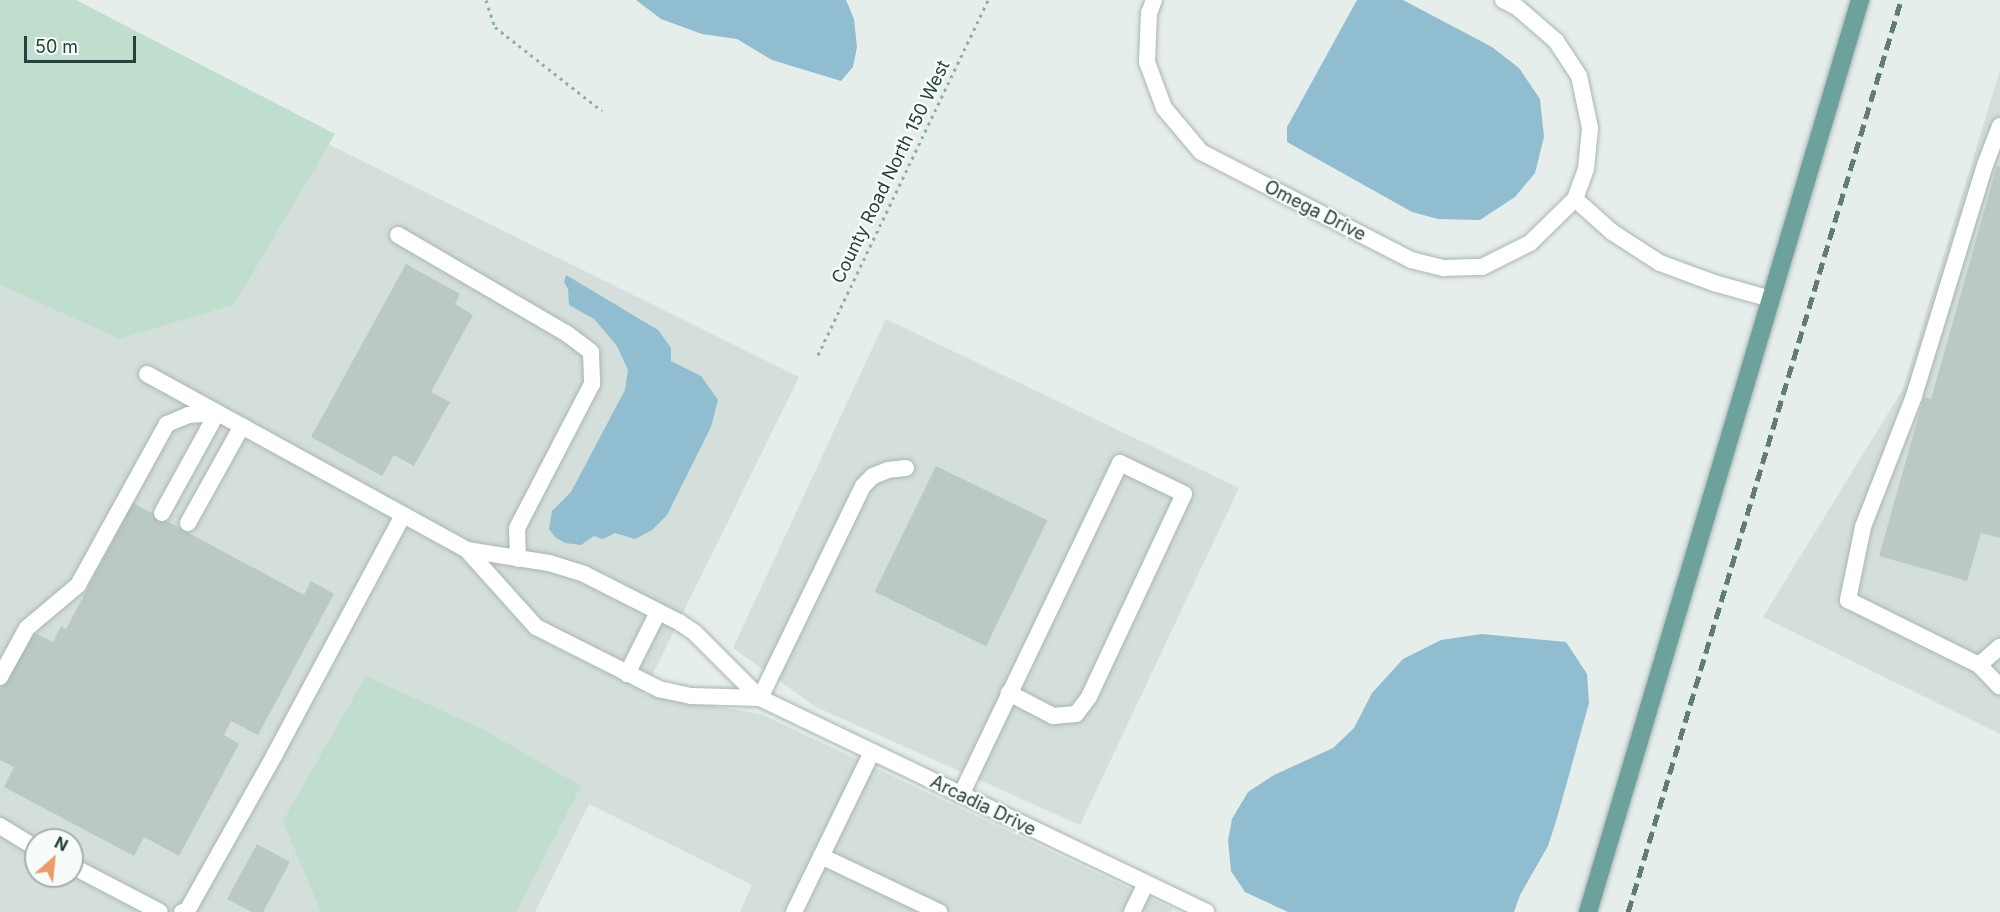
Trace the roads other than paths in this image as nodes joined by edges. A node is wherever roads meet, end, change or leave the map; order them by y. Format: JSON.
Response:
{"nodes":[{"id":1,"x":1154,"y":0,"type":"edge"},
{"id":2,"x":1503,"y":0,"type":"edge"},
{"id":3,"x":1856,"y":1,"type":"edge"},
{"id":4,"x":2000,"y":126,"type":"edge"},
{"id":5,"x":1575,"y":199,"type":"junction"},
{"id":6,"x":398,"y":235,"type":"dead end"},
{"id":7,"x":1771,"y":299,"type":"junction"},
{"id":8,"x":147,"y":374,"type":"dead end"},
{"id":9,"x":217,"y":413,"type":"junction"},
{"id":10,"x":242,"y":426,"type":"junction"},
{"id":11,"x":906,"y":468,"type":"dead end"},
{"id":12,"x":162,"y":513,"type":"dead end"},
{"id":13,"x":403,"y":515,"type":"junction"},
{"id":14,"x":188,"y":523,"type":"dead end"},
{"id":15,"x":467,"y":550,"type":"junction"},
{"id":16,"x":518,"y":559,"type":"junction"},
{"id":17,"x":658,"y":612,"type":"junction"},
{"id":18,"x":2000,"y":647,"type":"edge"},
{"id":19,"x":1979,"y":665,"type":"junction"},
{"id":20,"x":627,"y":674,"type":"junction"},
{"id":21,"x":0,"y":677,"type":"edge"},
{"id":22,"x":2000,"y":687,"type":"edge"},
{"id":23,"x":1009,"y":693,"type":"junction"},
{"id":24,"x":760,"y":698,"type":"junction"},
{"id":25,"x":872,"y":752,"type":"junction"},
{"id":26,"x":960,"y":795,"type":"junction"},
{"id":27,"x":0,"y":826,"type":"edge"},
{"id":28,"x":24,"y":841,"type":"edge"},
{"id":29,"x":821,"y":856,"type":"junction"},
{"id":30,"x":84,"y":872,"type":"edge"},
{"id":31,"x":1146,"y":883,"type":"junction"},
{"id":32,"x":160,"y":912,"type":"edge"},
{"id":33,"x":182,"y":912,"type":"edge"},
{"id":34,"x":794,"y":912,"type":"edge"},
{"id":35,"x":939,"y":912,"type":"edge"},
{"id":36,"x":1132,"y":912,"type":"edge"},
{"id":37,"x":1206,"y":912,"type":"edge"},
{"id":38,"x":1588,"y":912,"type":"edge"}],
"edges":[{"from":1,"to":5,"type":"street","name":"Omega Drive"},
{"from":2,"to":5,"type":"street","name":"Omega Drive"},
{"from":3,"to":7,"type":"main road"},
{"from":4,"to":19,"type":"street"},
{"from":5,"to":7,"type":"street"},
{"from":6,"to":16,"type":"street"},
{"from":7,"to":38,"type":"main road"},
{"from":8,"to":9,"type":"street"},
{"from":9,"to":10,"type":"street"},
{"from":9,"to":12,"type":"street"},
{"from":9,"to":21,"type":"street"},
{"from":10,"to":13,"type":"street"},
{"from":10,"to":14,"type":"street"},
{"from":11,"to":24,"type":"street"},
{"from":13,"to":15,"type":"street"},
{"from":13,"to":33,"type":"street"},
{"from":15,"to":16,"type":"street"},
{"from":15,"to":20,"type":"street"},
{"from":16,"to":17,"type":"street"},
{"from":17,"to":20,"type":"street"},
{"from":17,"to":24,"type":"street"},
{"from":18,"to":19,"type":"street"},
{"from":19,"to":22,"type":"street"},
{"from":20,"to":24,"type":"street"},
{"from":23,"to":23,"type":"street"},
{"from":23,"to":26,"type":"street"},
{"from":24,"to":25,"type":"street","name":"Arcadia Drive"},
{"from":25,"to":26,"type":"street","name":"Arcadia Drive"},
{"from":25,"to":29,"type":"street"},
{"from":26,"to":31,"type":"street","name":"Arcadia Drive"},
{"from":27,"to":28,"type":"street"},
{"from":29,"to":34,"type":"street"},
{"from":29,"to":35,"type":"street"},
{"from":30,"to":32,"type":"street"},
{"from":31,"to":36,"type":"street"},
{"from":31,"to":37,"type":"street","name":"Arcadia Drive"}]}
